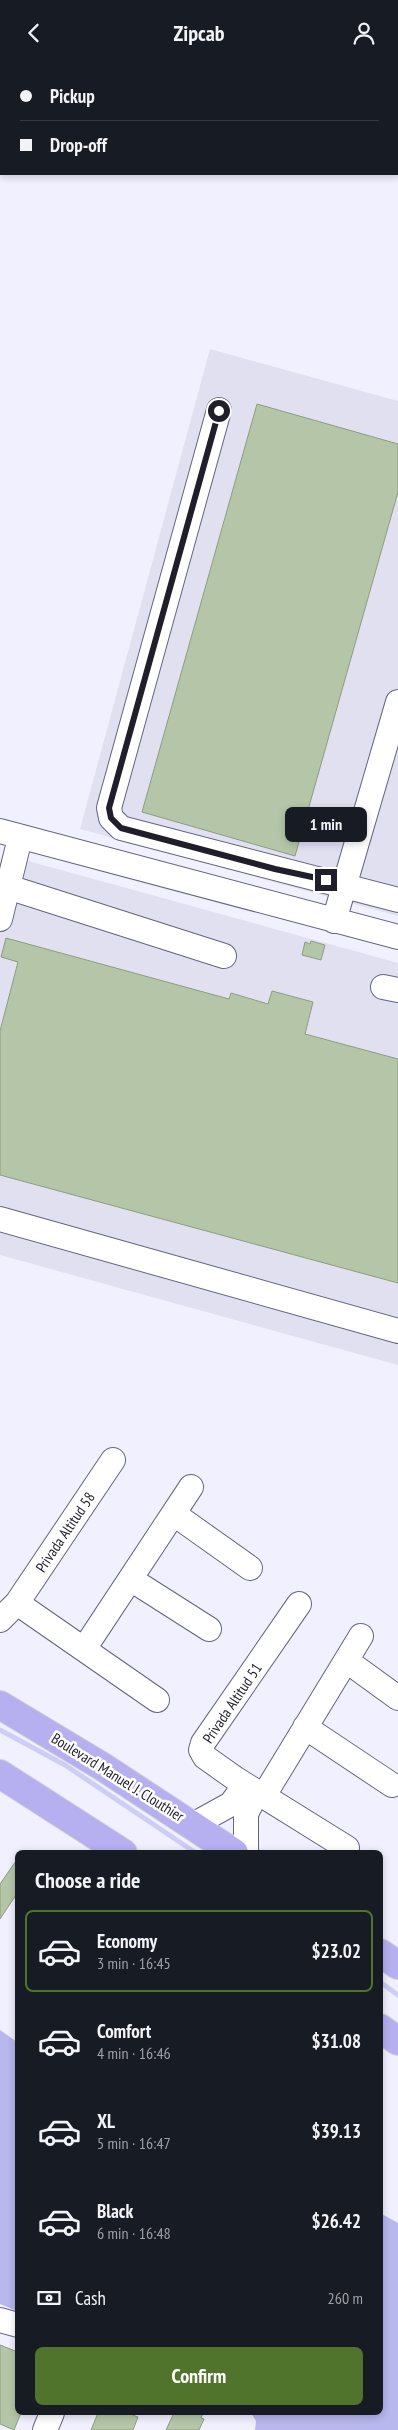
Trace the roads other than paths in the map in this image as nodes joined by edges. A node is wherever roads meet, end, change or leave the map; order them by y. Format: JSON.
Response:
{"nodes":[{"id":1,"x":219,"y":411,"type":"dead end"},
{"id":2,"x":398,"y":702,"type":"edge"},
{"id":3,"x":10,"y":834,"type":"edge"},
{"id":4,"x":343,"y":884,"type":"junction"},
{"id":5,"x":8,"y":887,"type":"junction"},
{"id":6,"x":398,"y":900,"type":"edge"},
{"id":7,"x":0,"y":919,"type":"edge"},
{"id":8,"x":334,"y":921,"type":"junction"},
{"id":9,"x":398,"y":937,"type":"edge"},
{"id":10,"x":224,"y":956,"type":"dead end"},
{"id":11,"x":0,"y":1219,"type":"edge"},
{"id":12,"x":398,"y":1331,"type":"edge"},
{"id":13,"x":113,"y":1460,"type":"dead end"},
{"id":14,"x":191,"y":1487,"type":"dead end"},
{"id":15,"x":174,"y":1514,"type":"junction"},
{"id":16,"x":250,"y":1567,"type":"dead end"},
{"id":17,"x":132,"y":1580,"type":"junction"},
{"id":18,"x":300,"y":1604,"type":"dead end"},
{"id":19,"x":5,"y":1617,"type":"edge"},
{"id":20,"x":210,"y":1629,"type":"dead end"},
{"id":21,"x":361,"y":1636,"type":"dead end"},
{"id":22,"x":84,"y":1649,"type":"junction"},
{"id":23,"x":347,"y":1661,"type":"junction"},
{"id":24,"x":398,"y":1698,"type":"edge"},
{"id":25,"x":157,"y":1700,"type":"dead end"},
{"id":26,"x":0,"y":1705,"type":"edge"},
{"id":27,"x":305,"y":1727,"type":"junction"},
{"id":28,"x":0,"y":1774,"type":"edge"},
{"id":29,"x":392,"y":1785,"type":"dead end"},
{"id":30,"x":256,"y":1792,"type":"junction"},
{"id":31,"x":194,"y":1825,"type":"junction"},
{"id":32,"x":347,"y":1848,"type":"dead end"},
{"id":33,"x":118,"y":1850,"type":"edge"},
{"id":34,"x":230,"y":1850,"type":"edge"},
{"id":35,"x":246,"y":1850,"type":"edge"},
{"id":36,"x":383,"y":1955,"type":"edge"},
{"id":37,"x":398,"y":1965,"type":"edge"},
{"id":38,"x":383,"y":2031,"type":"edge"},
{"id":39,"x":398,"y":2041,"type":"edge"},
{"id":40,"x":0,"y":2320,"type":"edge"},
{"id":41,"x":15,"y":2324,"type":"edge"},
{"id":42,"x":51,"y":2415,"type":"edge"},
{"id":43,"x":45,"y":2430,"type":"edge"}],
"edges":[{"from":1,"to":4,"type":"street"},
{"from":2,"to":4,"type":"street"},
{"from":3,"to":5,"type":"street"},
{"from":3,"to":8,"type":"street"},
{"from":4,"to":6,"type":"street"},
{"from":4,"to":8,"type":"street"},
{"from":5,"to":7,"type":"street"},
{"from":5,"to":10,"type":"street"},
{"from":8,"to":9,"type":"street"},
{"from":11,"to":12,"type":"street"},
{"from":13,"to":19,"type":"street","name":"Privada Altitud 58"},
{"from":14,"to":15,"type":"street"},
{"from":15,"to":16,"type":"street"},
{"from":15,"to":17,"type":"street"},
{"from":17,"to":20,"type":"street"},
{"from":17,"to":22,"type":"street"},
{"from":18,"to":30,"type":"street","name":"Privada Altitud 51"},
{"from":19,"to":22,"type":"street","name":"Privada Altitud 58"},
{"from":21,"to":23,"type":"street"},
{"from":22,"to":25,"type":"street","name":"Privada Altitud 58"},
{"from":23,"to":24,"type":"street"},
{"from":23,"to":27,"type":"street"},
{"from":26,"to":31,"type":"main road","name":"Boulevard Manuel J. Clouthier"},
{"from":27,"to":29,"type":"street"},
{"from":27,"to":30,"type":"street"},
{"from":28,"to":33,"type":"main road"},
{"from":30,"to":31,"type":"street"},
{"from":30,"to":32,"type":"street","name":"Privada Altitud 51"},
{"from":30,"to":35,"type":"street"},
{"from":31,"to":34,"type":"main road","name":"Boulevard Manuel J. Clouthier"},
{"from":36,"to":37,"type":"main road"},
{"from":38,"to":39,"type":"main road"},
{"from":40,"to":41,"type":"street"},
{"from":42,"to":43,"type":"street"}]}
